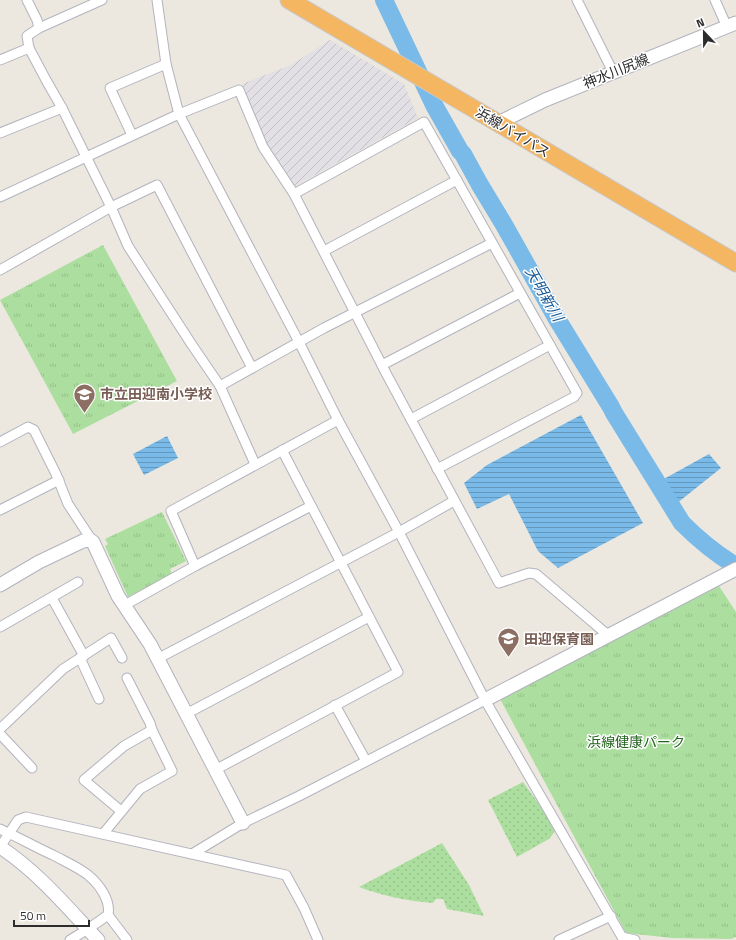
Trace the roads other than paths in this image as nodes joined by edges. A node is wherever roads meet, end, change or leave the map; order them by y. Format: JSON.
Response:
{"nodes":[{"id":1,"x":27,"y":0,"type":"edge"},
{"id":2,"x":102,"y":0,"type":"edge"},
{"id":3,"x":156,"y":0,"type":"edge"},
{"id":4,"x":289,"y":0,"type":"edge"},
{"id":5,"x":577,"y":0,"type":"edge"},
{"id":6,"x":715,"y":0,"type":"edge"},
{"id":7,"x":731,"y":25,"type":"edge"},
{"id":8,"x":39,"y":28,"type":"junction"},
{"id":9,"x":29,"y":48,"type":"junction"},
{"id":10,"x":0,"y":60,"type":"edge"},
{"id":11,"x":166,"y":64,"type":"junction"},
{"id":12,"x":613,"y":72,"type":"junction"},
{"id":13,"x":62,"y":108,"type":"junction"},
{"id":14,"x":179,"y":114,"type":"junction"},
{"id":15,"x":498,"y":123,"type":"junction"},
{"id":16,"x":0,"y":133,"type":"edge"},
{"id":17,"x":132,"y":135,"type":"junction"},
{"id":18,"x":86,"y":156,"type":"junction"},
{"id":19,"x":457,"y":180,"type":"junction"},
{"id":20,"x":294,"y":194,"type":"junction"},
{"id":21,"x":0,"y":197,"type":"edge"},
{"id":22,"x":111,"y":207,"type":"junction"},
{"id":23,"x":492,"y":243,"type":"junction"},
{"id":24,"x":324,"y":251,"type":"junction"},
{"id":25,"x":736,"y":263,"type":"edge"},
{"id":26,"x":0,"y":270,"type":"edge"},
{"id":27,"x":520,"y":293,"type":"junction"},
{"id":28,"x":355,"y":313,"type":"junction"},
{"id":29,"x":299,"y":342,"type":"junction"},
{"id":30,"x":550,"y":345,"type":"junction"},
{"id":31,"x":382,"y":366,"type":"junction"},
{"id":32,"x":252,"y":368,"type":"junction"},
{"id":33,"x":220,"y":386,"type":"junction"},
{"id":34,"x":338,"y":420,"type":"junction"},
{"id":35,"x":411,"y":420,"type":"junction"},
{"id":36,"x":0,"y":442,"type":"edge"},
{"id":37,"x":282,"y":450,"type":"junction"},
{"id":38,"x":255,"y":464,"type":"junction"},
{"id":39,"x":437,"y":469,"type":"junction"},
{"id":40,"x":59,"y":480,"type":"junction"},
{"id":41,"x":454,"y":501,"type":"junction"},
{"id":42,"x":311,"y":506,"type":"junction"},
{"id":43,"x":0,"y":510,"type":"edge"},
{"id":44,"x":399,"y":532,"type":"junction"},
{"id":45,"x":93,"y":542,"type":"junction"},
{"id":46,"x":341,"y":563,"type":"junction"},
{"id":47,"x":195,"y":566,"type":"junction"},
{"id":48,"x":736,"y":569,"type":"edge"},
{"id":49,"x":78,"y":582,"type":"dead end"},
{"id":50,"x":0,"y":585,"type":"edge"},
{"id":51,"x":52,"y":598,"type":"junction"},
{"id":52,"x":124,"y":606,"type":"junction"},
{"id":53,"x":369,"y":617,"type":"junction"},
{"id":54,"x":0,"y":627,"type":"edge"},
{"id":55,"x":609,"y":636,"type":"junction"},
{"id":56,"x":82,"y":657,"type":"junction"},
{"id":57,"x":122,"y":658,"type":"dead end"},
{"id":58,"x":157,"y":658,"type":"junction"},
{"id":59,"x":127,"y":678,"type":"dead end"},
{"id":60,"x":99,"y":699,"type":"dead end"},
{"id":61,"x":485,"y":700,"type":"junction"},
{"id":62,"x":336,"y":705,"type":"junction"},
{"id":63,"x":186,"y":714,"type":"junction"},
{"id":64,"x":0,"y":729,"type":"edge"},
{"id":65,"x":152,"y":730,"type":"junction"},
{"id":66,"x":0,"y":734,"type":"edge"},
{"id":67,"x":366,"y":761,"type":"junction"},
{"id":68,"x":32,"y":768,"type":"dead end"},
{"id":69,"x":215,"y":770,"type":"junction"},
{"id":70,"x":121,"y":811,"type":"junction"},
{"id":71,"x":243,"y":823,"type":"junction"},
{"id":72,"x":0,"y":829,"type":"edge"},
{"id":73,"x":10,"y":834,"type":"junction"},
{"id":74,"x":103,"y":834,"type":"junction"},
{"id":75,"x":0,"y":847,"type":"edge"},
{"id":76,"x":192,"y":854,"type":"junction"},
{"id":77,"x":108,"y":915,"type":"junction"},
{"id":78,"x":611,"y":916,"type":"junction"},
{"id":79,"x":88,"y":929,"type":"junction"},
{"id":80,"x":623,"y":939,"type":"edge"},
{"id":81,"x":70,"y":940,"type":"edge"},
{"id":82,"x":98,"y":940,"type":"edge"},
{"id":83,"x":127,"y":940,"type":"edge"},
{"id":84,"x":318,"y":940,"type":"edge"},
{"id":85,"x":559,"y":940,"type":"edge"},
{"id":86,"x":635,"y":940,"type":"edge"}],
"edges":[{"from":1,"to":8,"type":"street"},
{"from":2,"to":8,"type":"street"},
{"from":3,"to":11,"type":"street"},
{"from":4,"to":15,"type":"highway","name":"浜線バイパス"},
{"from":5,"to":12,"type":"street"},
{"from":6,"to":7,"type":"street"},
{"from":7,"to":12,"type":"street","name":"神水川尻線"},
{"from":8,"to":9,"type":"street"},
{"from":9,"to":10,"type":"street"},
{"from":9,"to":13,"type":"street"},
{"from":11,"to":14,"type":"street"},
{"from":11,"to":17,"type":"street"},
{"from":12,"to":15,"type":"street","name":"神水川尻線"},
{"from":13,"to":16,"type":"street"},
{"from":13,"to":18,"type":"street"},
{"from":14,"to":17,"type":"street"},
{"from":14,"to":20,"type":"street"},
{"from":14,"to":29,"type":"street"},
{"from":15,"to":25,"type":"highway","name":"浜線バイパス"},
{"from":17,"to":18,"type":"street"},
{"from":18,"to":21,"type":"street"},
{"from":18,"to":22,"type":"street"},
{"from":19,"to":20,"type":"street"},
{"from":19,"to":23,"type":"street"},
{"from":19,"to":24,"type":"street"},
{"from":20,"to":24,"type":"street"},
{"from":22,"to":26,"type":"street"},
{"from":22,"to":32,"type":"street"},
{"from":22,"to":33,"type":"street"},
{"from":23,"to":27,"type":"street"},
{"from":23,"to":28,"type":"street"},
{"from":24,"to":28,"type":"street"},
{"from":27,"to":30,"type":"street"},
{"from":27,"to":31,"type":"street"},
{"from":28,"to":29,"type":"street"},
{"from":28,"to":31,"type":"street"},
{"from":29,"to":32,"type":"street"},
{"from":29,"to":34,"type":"street"},
{"from":30,"to":35,"type":"street"},
{"from":30,"to":39,"type":"street"},
{"from":31,"to":35,"type":"street"},
{"from":32,"to":33,"type":"street"},
{"from":33,"to":38,"type":"street"},
{"from":34,"to":37,"type":"street"},
{"from":34,"to":44,"type":"street"},
{"from":35,"to":39,"type":"street"},
{"from":36,"to":40,"type":"street"},
{"from":37,"to":38,"type":"street"},
{"from":37,"to":42,"type":"street"},
{"from":38,"to":47,"type":"street"},
{"from":39,"to":41,"type":"street"},
{"from":40,"to":43,"type":"street"},
{"from":40,"to":45,"type":"street"},
{"from":41,"to":44,"type":"street"},
{"from":41,"to":55,"type":"street"},
{"from":42,"to":46,"type":"street"},
{"from":42,"to":47,"type":"street"},
{"from":44,"to":46,"type":"street"},
{"from":44,"to":61,"type":"street"},
{"from":45,"to":50,"type":"street"},
{"from":45,"to":52,"type":"street"},
{"from":46,"to":53,"type":"street"},
{"from":46,"to":58,"type":"street"},
{"from":47,"to":52,"type":"street"},
{"from":48,"to":55,"type":"street"},
{"from":49,"to":51,"type":"street"},
{"from":51,"to":54,"type":"street"},
{"from":51,"to":56,"type":"street"},
{"from":52,"to":58,"type":"street"},
{"from":53,"to":62,"type":"street"},
{"from":53,"to":63,"type":"street"},
{"from":55,"to":61,"type":"street"},
{"from":56,"to":57,"type":"street"},
{"from":56,"to":60,"type":"street"},
{"from":56,"to":64,"type":"street"},
{"from":58,"to":63,"type":"street"},
{"from":59,"to":65,"type":"street"},
{"from":61,"to":67,"type":"street"},
{"from":61,"to":78,"type":"street"},
{"from":62,"to":67,"type":"street"},
{"from":62,"to":69,"type":"street"},
{"from":63,"to":69,"type":"street"},
{"from":65,"to":70,"type":"street"},
{"from":65,"to":70,"type":"street"},
{"from":66,"to":68,"type":"street"},
{"from":67,"to":71,"type":"street"},
{"from":69,"to":71,"type":"street"},
{"from":70,"to":74,"type":"street"},
{"from":71,"to":76,"type":"street"},
{"from":72,"to":73,"type":"street"},
{"from":73,"to":74,"type":"street"},
{"from":73,"to":75,"type":"street"},
{"from":73,"to":77,"type":"street"},
{"from":74,"to":76,"type":"street"},
{"from":75,"to":79,"type":"street"},
{"from":76,"to":84,"type":"street"},
{"from":77,"to":79,"type":"street"},
{"from":77,"to":83,"type":"street"},
{"from":78,"to":80,"type":"street"},
{"from":78,"to":85,"type":"street"},
{"from":79,"to":81,"type":"street"},
{"from":79,"to":82,"type":"street"},
{"from":80,"to":86,"type":"street"}]}
